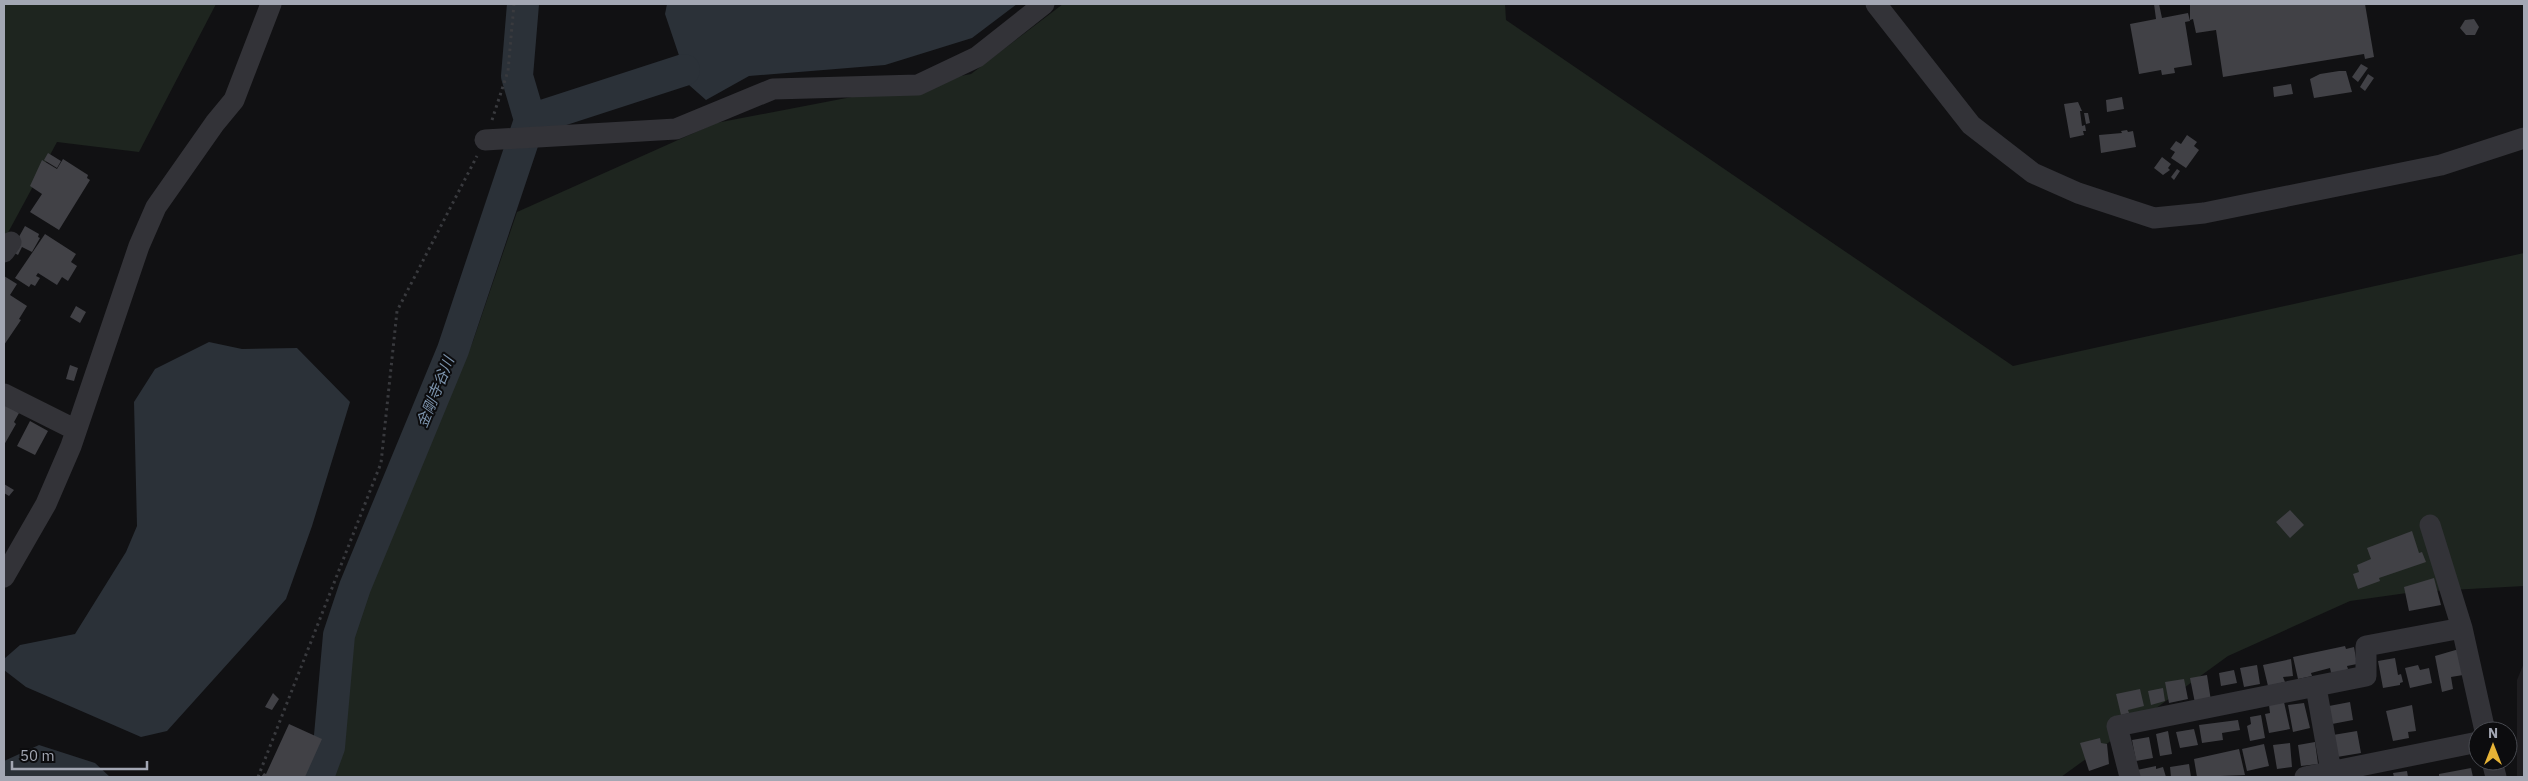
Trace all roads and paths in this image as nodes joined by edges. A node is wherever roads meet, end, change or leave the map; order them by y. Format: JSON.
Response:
{"nodes":[{"id":1,"x":272,"y":4,"type":"edge"},
{"id":2,"x":514,"y":4,"type":"edge"},
{"id":3,"x":1044,"y":4,"type":"edge"},
{"id":4,"x":1876,"y":4,"type":"edge"},
{"id":5,"x":2524,"y":138,"type":"edge"},
{"id":6,"x":485,"y":140,"type":"junction"},
{"id":7,"x":4,"y":394,"type":"edge"},
{"id":8,"x":76,"y":430,"type":"junction"},
{"id":9,"x":2430,"y":524,"type":"dead end"},
{"id":10,"x":4,"y":577,"type":"edge"},
{"id":11,"x":2462,"y":628,"type":"junction"},
{"id":12,"x":2316,"y":687,"type":"junction"},
{"id":13,"x":2483,"y":721,"type":"edge"},
{"id":14,"x":2468,"y":744,"type":"edge"},
{"id":15,"x":2332,"y":775,"type":"edge"},
{"id":16,"x":258,"y":777,"type":"edge"},
{"id":17,"x":2130,"y":777,"type":"edge"},
{"id":18,"x":2305,"y":777,"type":"edge"}],
"edges":[{"from":1,"to":8,"type":"street"},
{"from":2,"to":6,"type":"path"},
{"from":3,"to":6,"type":"street"},
{"from":4,"to":5,"type":"street"},
{"from":6,"to":16,"type":"path"},
{"from":7,"to":8,"type":"street"},
{"from":8,"to":10,"type":"street"},
{"from":9,"to":11,"type":"street"},
{"from":11,"to":12,"type":"street"},
{"from":11,"to":13,"type":"street"},
{"from":12,"to":15,"type":"street"},
{"from":12,"to":17,"type":"street"},
{"from":14,"to":15,"type":"street"},
{"from":15,"to":18,"type":"street"}]}
